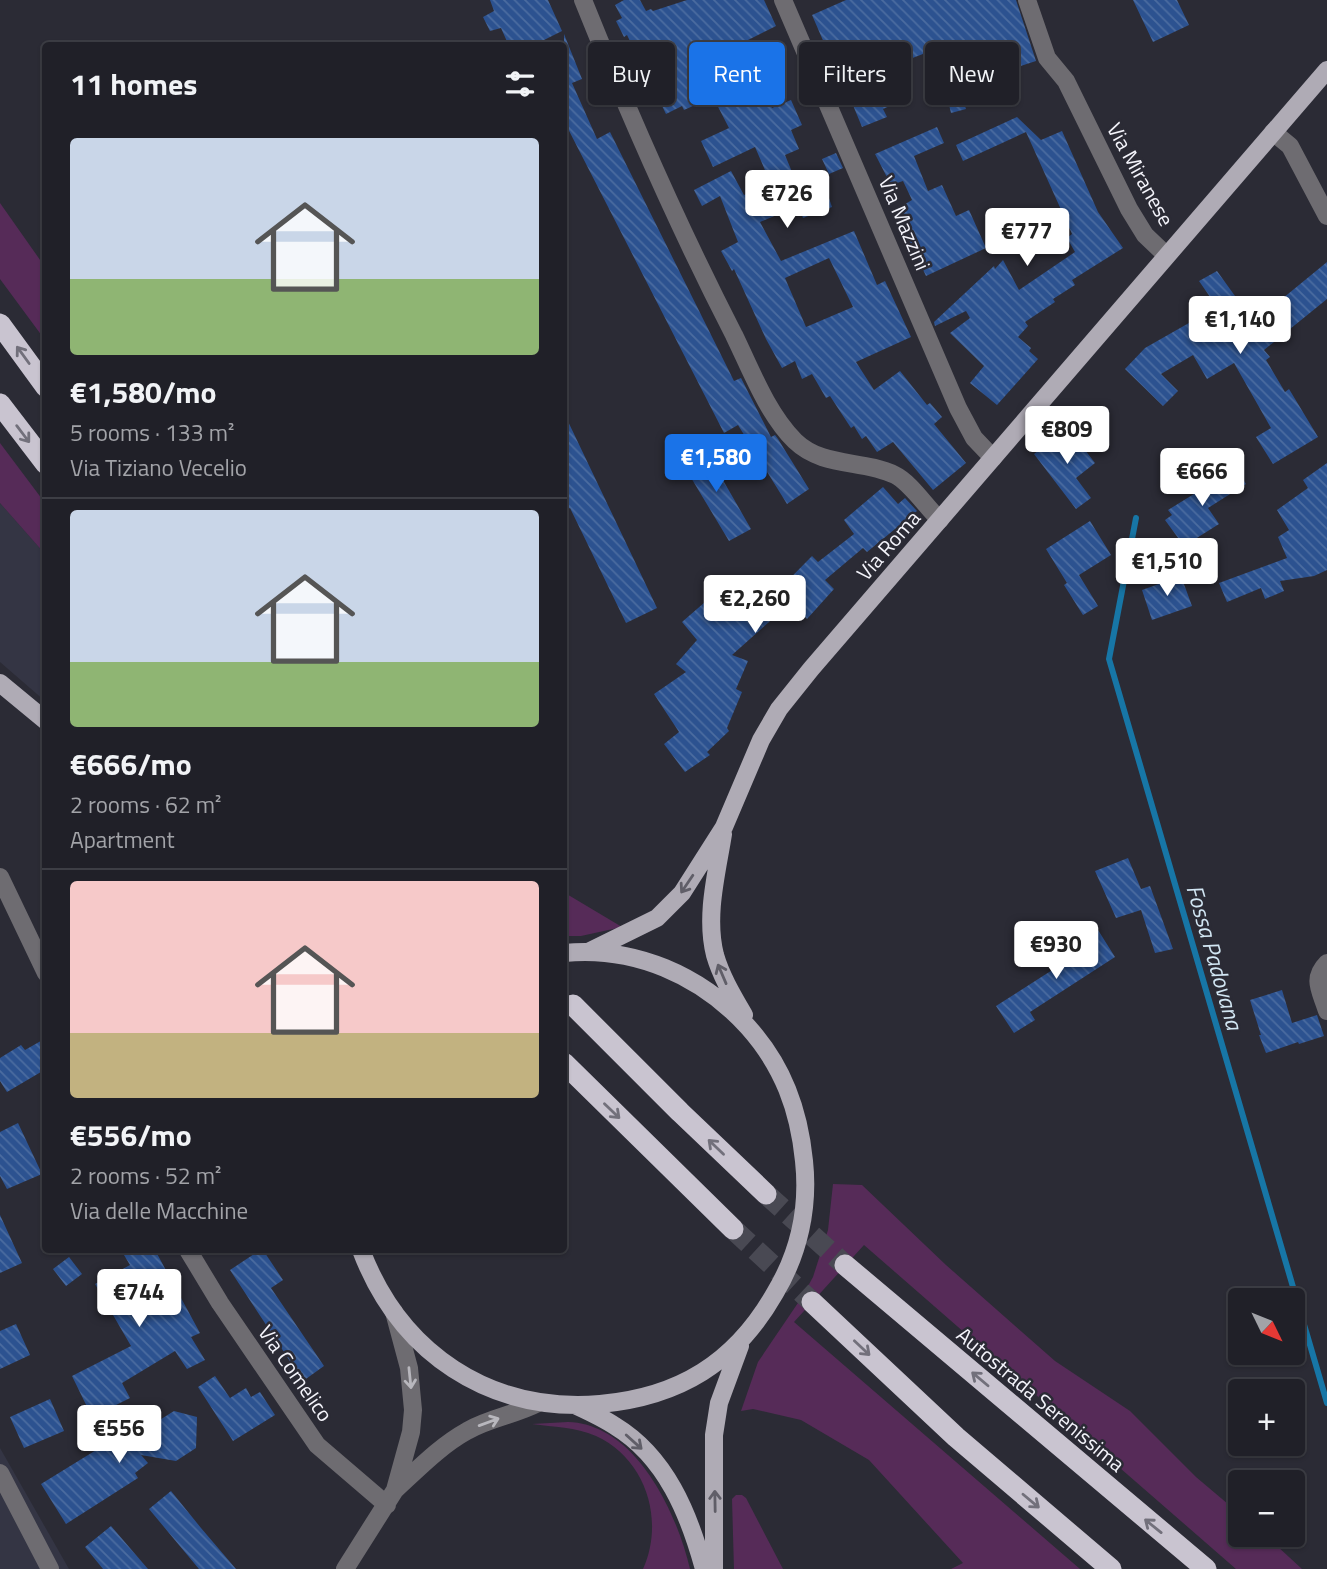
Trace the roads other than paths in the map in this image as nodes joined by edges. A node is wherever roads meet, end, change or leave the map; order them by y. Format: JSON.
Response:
{"nodes":[{"id":1,"x":583,"y":0,"type":"edge"},
{"id":2,"x":783,"y":0,"type":"edge"},
{"id":3,"x":1027,"y":0,"type":"edge"},
{"id":4,"x":1327,"y":70,"type":"edge"},
{"id":5,"x":1273,"y":132,"type":"junction"},
{"id":6,"x":1327,"y":216,"type":"edge"},
{"id":7,"x":1166,"y":256,"type":"junction"},
{"id":8,"x":0,"y":324,"type":"edge"},
{"id":9,"x":1062,"y":377,"type":"joint"},
{"id":10,"x":42,"y":382,"type":"edge"},
{"id":11,"x":0,"y":404,"type":"edge"},
{"id":12,"x":993,"y":458,"type":"junction"},
{"id":13,"x":42,"y":459,"type":"edge"},
{"id":14,"x":940,"y":520,"type":"junction"},
{"id":15,"x":0,"y":682,"type":"edge"},
{"id":16,"x":42,"y":718,"type":"edge"},
{"id":17,"x":724,"y":827,"type":"junction"},
{"id":18,"x":0,"y":877,"type":"edge"},
{"id":19,"x":588,"y":952,"type":"junction"},
{"id":20,"x":567,"y":953,"type":"edge"},
{"id":21,"x":1327,"y":963,"type":"edge"},
{"id":22,"x":42,"y":964,"type":"edge"},
{"id":23,"x":573,"y":1004,"type":"dead end"},
{"id":24,"x":1327,"y":1011,"type":"edge"},
{"id":25,"x":754,"y":1034,"type":"junction"},
{"id":26,"x":567,"y":1066,"type":"edge"},
{"id":27,"x":766,"y":1194,"type":"tunnel mouth"},
{"id":28,"x":733,"y":1229,"type":"tunnel mouth"},
{"id":29,"x":190,"y":1253,"type":"edge"},
{"id":30,"x":362,"y":1253,"type":"edge"},
{"id":31,"x":845,"y":1265,"type":"tunnel mouth"},
{"id":32,"x":812,"y":1302,"type":"tunnel mouth"},
{"id":33,"x":394,"y":1312,"type":"junction"},
{"id":34,"x":743,"y":1338,"type":"junction"},
{"id":35,"x":538,"y":1403,"type":"junction"},
{"id":36,"x":577,"y":1406,"type":"junction"},
{"id":37,"x":0,"y":1473,"type":"edge"},
{"id":38,"x":391,"y":1498,"type":"junction"},
{"id":39,"x":50,"y":1569,"type":"edge"},
{"id":40,"x":345,"y":1569,"type":"edge"},
{"id":41,"x":704,"y":1569,"type":"edge"},
{"id":42,"x":713,"y":1569,"type":"edge"},
{"id":43,"x":1111,"y":1569,"type":"edge"},
{"id":44,"x":1206,"y":1569,"type":"edge"}],
"edges":[{"from":1,"to":14,"type":"street"},
{"from":2,"to":12,"type":"street","name":"Via Mazzini"},
{"from":3,"to":7,"type":"street","name":"Via Miranese"},
{"from":4,"to":5,"type":"main road","name":"Via Miranese"},
{"from":5,"to":6,"type":"street"},
{"from":5,"to":7,"type":"main road","name":"Via Miranese"},
{"from":7,"to":9,"type":"main road","name":"Via Miranese"},
{"from":10,"to":8,"type":"highway","one_way":true},
{"from":9,"to":12,"type":"main road","name":"Via Roma"},
{"from":11,"to":13,"type":"highway","one_way":true},
{"from":12,"to":14,"type":"main road","name":"Via Roma"},
{"from":14,"to":17,"type":"main road","name":"Via Roma"},
{"from":15,"to":16,"type":"main road"},
{"from":17,"to":19,"type":"main road","one_way":true},
{"from":25,"to":17,"type":"main road","one_way":true},
{"from":18,"to":22,"type":"street"},
{"from":19,"to":20,"type":"main road"},
{"from":19,"to":25,"type":"main road"},
{"from":21,"to":24,"type":"street"},
{"from":27,"to":23,"type":"highway","one_way":true},
{"from":25,"to":34,"type":"main road"},
{"from":26,"to":28,"type":"highway","one_way":true},
{"from":29,"to":38,"type":"street","name":"Via Comelico"},
{"from":30,"to":33,"type":"main road"},
{"from":44,"to":31,"type":"highway","name":"Autostrada Serenissima","one_way":true},
{"from":32,"to":43,"type":"highway","one_way":true},
{"from":33,"to":35,"type":"main road"},
{"from":33,"to":38,"type":"street","one_way":true},
{"from":34,"to":36,"type":"main road"},
{"from":42,"to":34,"type":"main road","one_way":true},
{"from":35,"to":36,"type":"main road"},
{"from":38,"to":35,"type":"street","one_way":true},
{"from":36,"to":41,"type":"main road","one_way":true},
{"from":37,"to":39,"type":"street"},
{"from":38,"to":40,"type":"street"}]}
